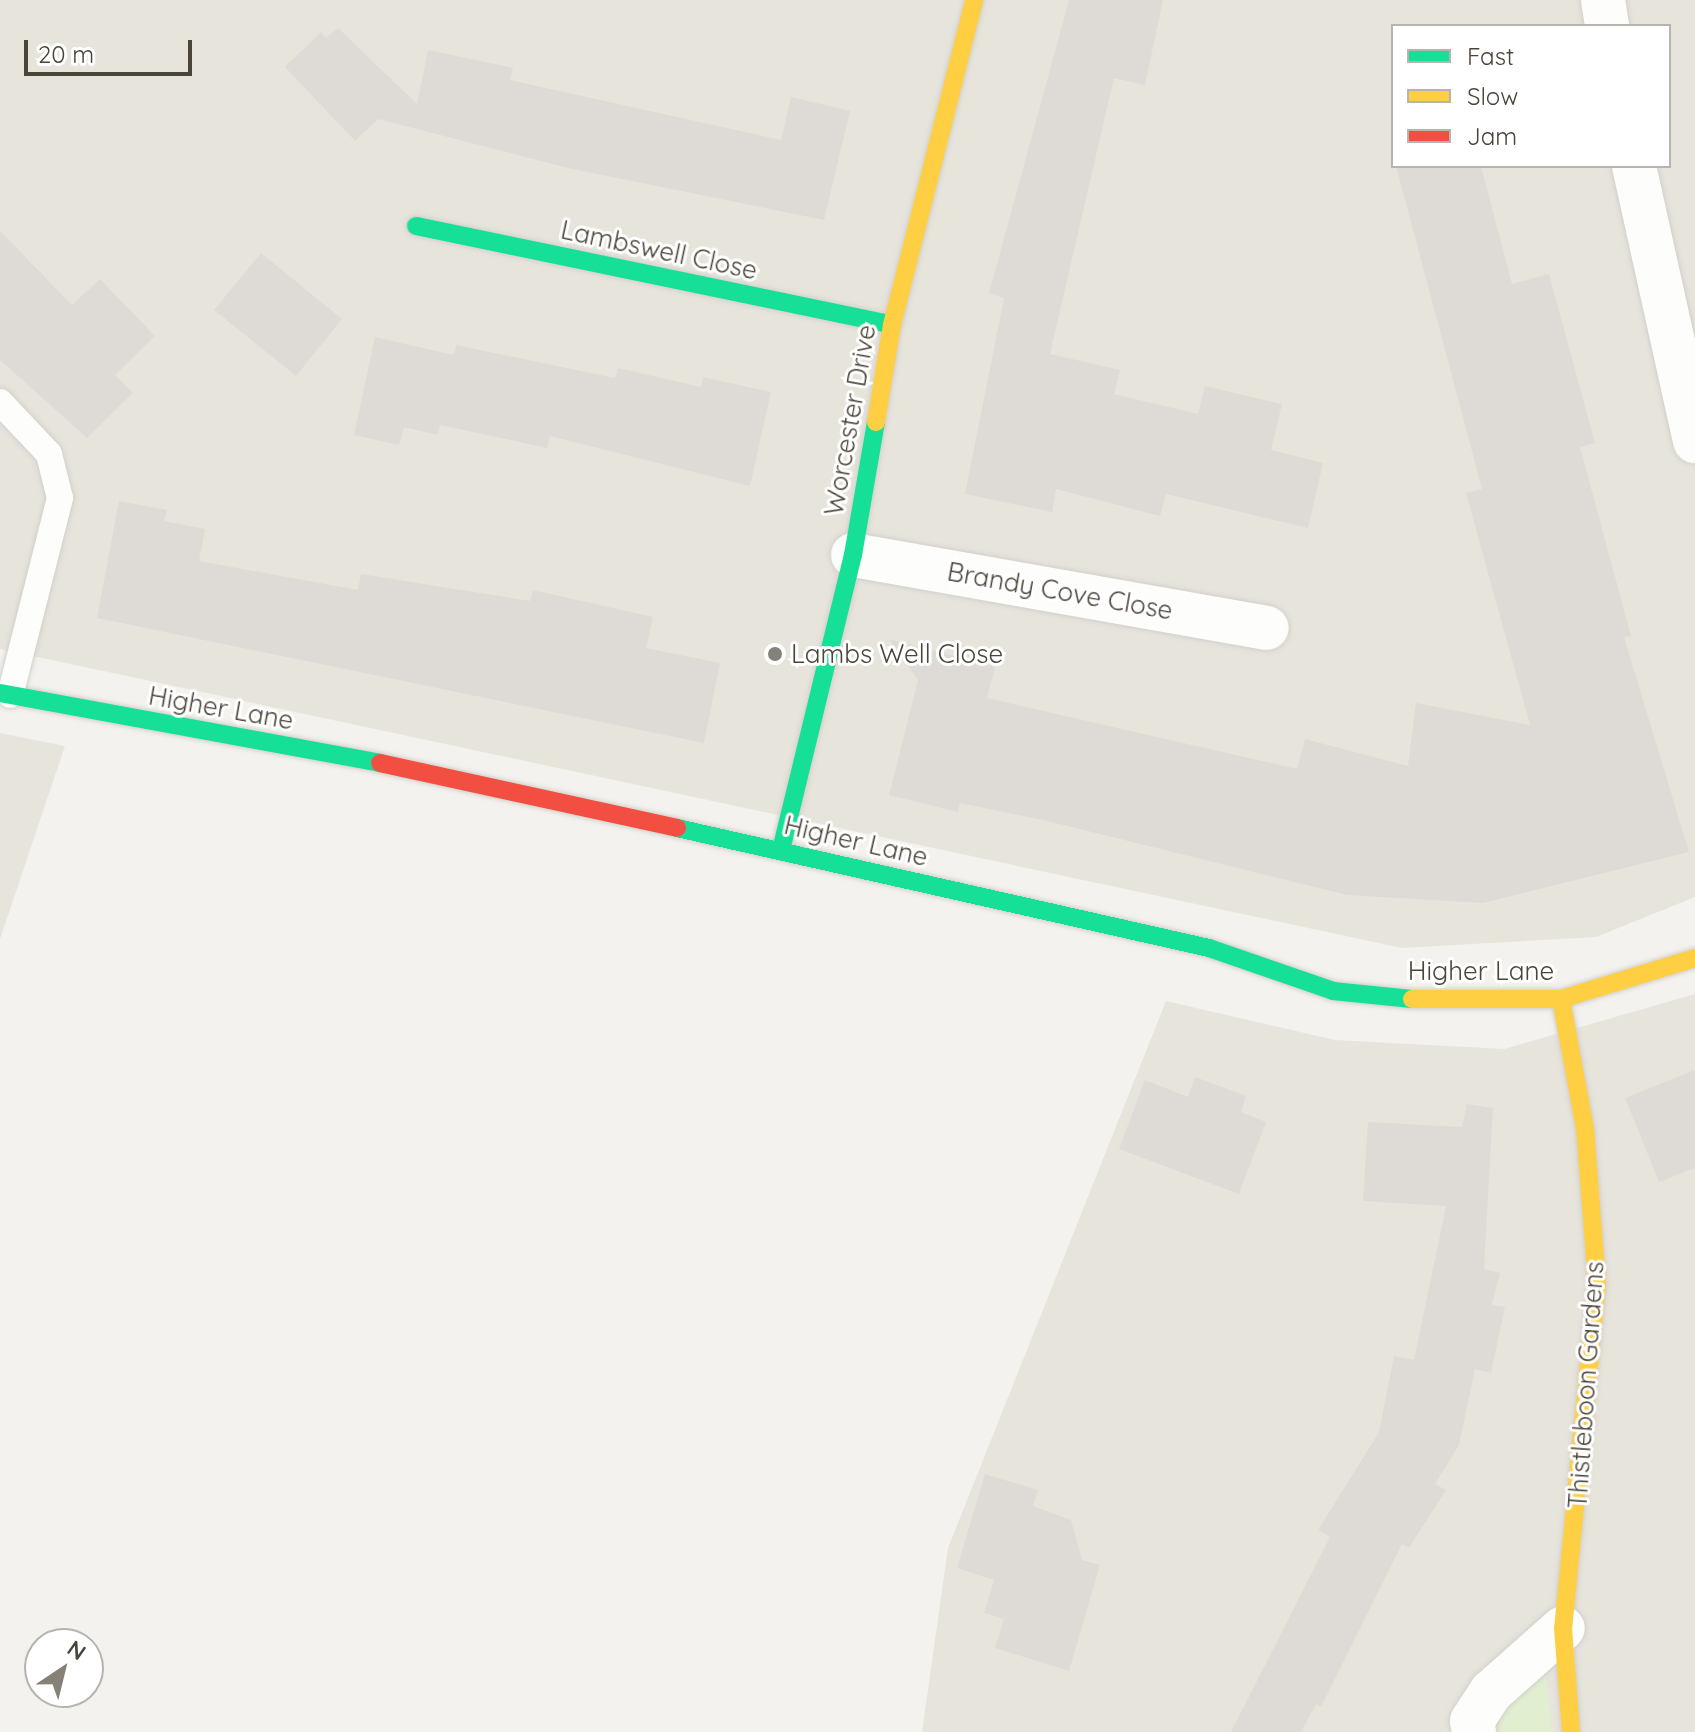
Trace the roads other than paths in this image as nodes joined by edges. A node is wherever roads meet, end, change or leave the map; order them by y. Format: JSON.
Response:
{"nodes":[{"id":1,"x":974,"y":0,"type":"edge"},
{"id":2,"x":1603,"y":0,"type":"edge"},
{"id":3,"x":1607,"y":24,"type":"edge"},
{"id":4,"x":1634,"y":168,"type":"edge"},
{"id":5,"x":416,"y":226,"type":"dead end"},
{"id":6,"x":892,"y":325,"type":"junction"},
{"id":7,"x":0,"y":402,"type":"edge"},
{"id":8,"x":1695,"y":441,"type":"edge"},
{"id":9,"x":853,"y":555,"type":"junction"},
{"id":10,"x":1267,"y":628,"type":"dead end"},
{"id":11,"x":5,"y":694,"type":"edge"},
{"id":12,"x":781,"y":850,"type":"junction"},
{"id":13,"x":1695,"y":958,"type":"edge"},
{"id":14,"x":1561,"y":999,"type":"junction"},
{"id":15,"x":1563,"y":1628,"type":"junction"},
{"id":16,"x":1474,"y":1732,"type":"edge"},
{"id":17,"x":1571,"y":1732,"type":"edge"}],
"edges":[{"from":1,"to":6,"type":"street","name":"Worcester Drive"},
{"from":2,"to":3,"type":"street"},
{"from":4,"to":8,"type":"street"},
{"from":5,"to":6,"type":"street","name":"Lambswell Close"},
{"from":6,"to":9,"type":"street","name":"Worcester Drive"},
{"from":7,"to":11,"type":"lane"},
{"from":9,"to":10,"type":"street","name":"Brandy Cove Close"},
{"from":9,"to":12,"type":"street","name":"Worcester Drive"},
{"from":11,"to":12,"type":"street","name":"Higher Lane"},
{"from":12,"to":14,"type":"street","name":"Higher Lane"},
{"from":13,"to":14,"type":"street","name":"Higher Lane"},
{"from":14,"to":15,"type":"street","name":"Thistleboon Gardens"},
{"from":15,"to":16,"type":"street"},
{"from":15,"to":17,"type":"street","name":"Thistleboon Gardens"}]}
